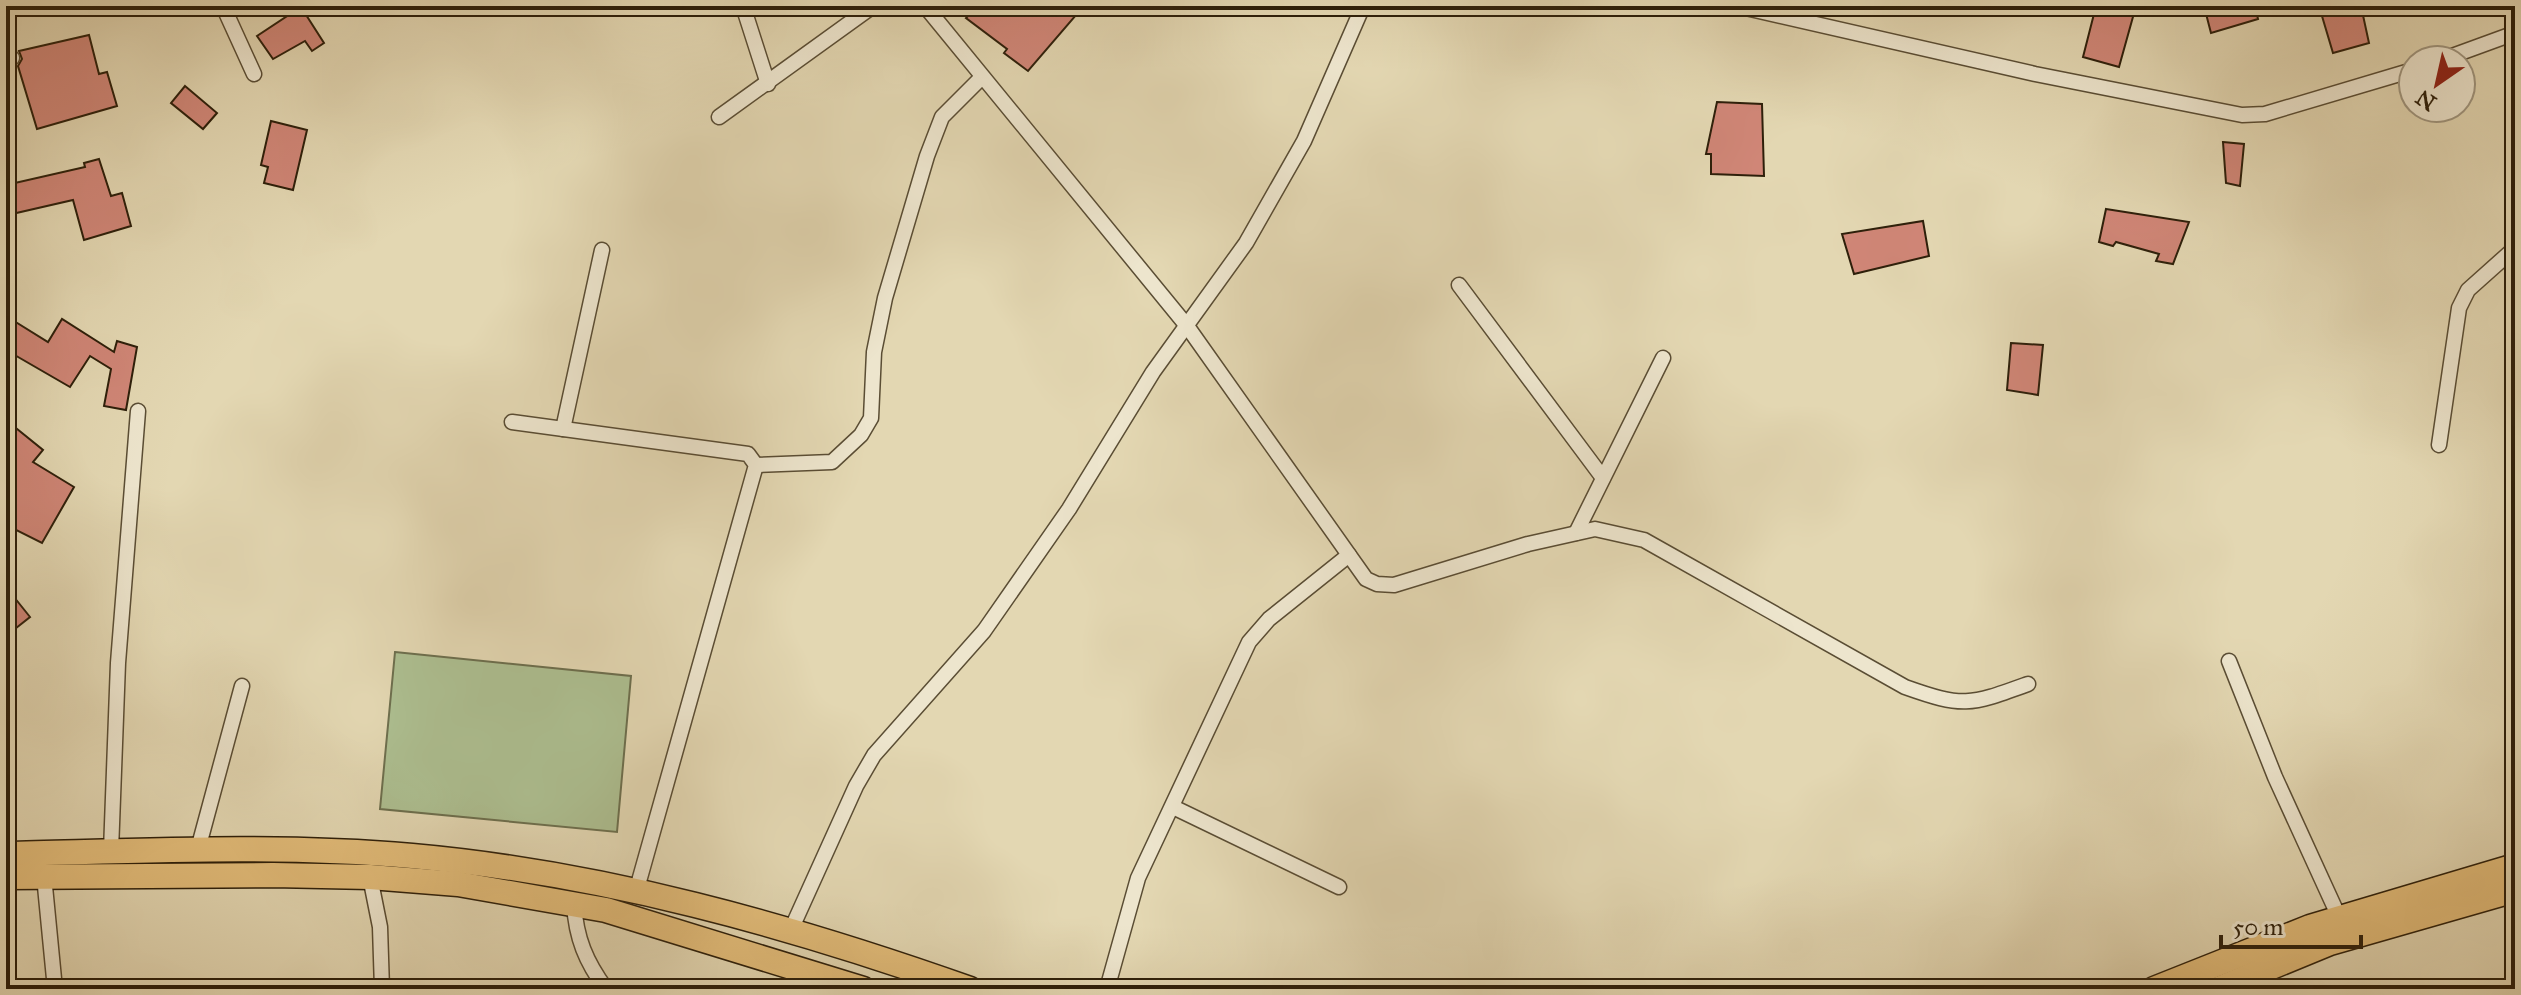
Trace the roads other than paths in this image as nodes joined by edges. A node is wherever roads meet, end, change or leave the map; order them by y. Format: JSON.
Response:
{"nodes":[{"id":1,"x":223,"y":6,"type":"edge"},
{"id":2,"x":743,"y":6,"type":"edge"},
{"id":3,"x":873,"y":6,"type":"edge"},
{"id":4,"x":925,"y":6,"type":"edge"},
{"id":5,"x":1363,"y":6,"type":"edge"},
{"id":6,"x":1737,"y":6,"type":"edge"},
{"id":7,"x":2515,"y":33,"type":"edge"},
{"id":8,"x":2477,"y":47,"type":"edge"},
{"id":9,"x":254,"y":74,"type":"dead end"},
{"id":10,"x":2397,"y":75,"type":"edge"},
{"id":11,"x":982,"y":77,"type":"junction"},
{"id":12,"x":768,"y":84,"type":"junction"},
{"id":13,"x":719,"y":117,"type":"dead end"},
{"id":14,"x":2515,"y":248,"type":"edge"},
{"id":15,"x":602,"y":250,"type":"dead end"},
{"id":16,"x":1459,"y":285,"type":"dead end"},
{"id":17,"x":1187,"y":326,"type":"junction"},
{"id":18,"x":1663,"y":358,"type":"dead end"},
{"id":19,"x":138,"y":411,"type":"dead end"},
{"id":20,"x":512,"y":422,"type":"dead end"},
{"id":21,"x":563,"y":429,"type":"junction"},
{"id":22,"x":2439,"y":445,"type":"dead end"},
{"id":23,"x":756,"y":465,"type":"junction"},
{"id":24,"x":1603,"y":478,"type":"junction"},
{"id":25,"x":1576,"y":533,"type":"junction"},
{"id":26,"x":1349,"y":555,"type":"junction"},
{"id":27,"x":2229,"y":661,"type":"dead end"},
{"id":28,"x":2028,"y":684,"type":"dead end"},
{"id":29,"x":242,"y":686,"type":"dead end"},
{"id":30,"x":1173,"y":807,"type":"junction"},
{"id":31,"x":198,"y":849,"type":"junction"},
{"id":32,"x":111,"y":851,"type":"junction"},
{"id":33,"x":6,"y":854,"type":"edge"},
{"id":34,"x":2515,"y":866,"type":"edge"},
{"id":35,"x":44,"y":876,"type":"junction"},
{"id":36,"x":6,"y":877,"type":"edge"},
{"id":37,"x":370,"y":877,"type":"junction"},
{"id":38,"x":1339,"y":887,"type":"dead end"},
{"id":39,"x":2515,"y":890,"type":"edge"},
{"id":40,"x":636,"y":892,"type":"junction"},
{"id":41,"x":574,"y":904,"type":"junction"},
{"id":42,"x":2339,"y":917,"type":"junction"},
{"id":43,"x":790,"y":932,"type":"junction"},
{"id":44,"x":55,"y":989,"type":"edge"},
{"id":45,"x":382,"y":989,"type":"edge"},
{"id":46,"x":606,"y":989,"type":"edge"},
{"id":47,"x":863,"y":989,"type":"edge"},
{"id":48,"x":970,"y":989,"type":"edge"},
{"id":49,"x":1107,"y":989,"type":"edge"},
{"id":50,"x":2154,"y":989,"type":"edge"},
{"id":51,"x":2218,"y":989,"type":"edge"}],
"edges":[{"from":1,"to":9,"type":"street"},
{"from":2,"to":12,"type":"street"},
{"from":3,"to":12,"type":"street"},
{"from":4,"to":11,"type":"street"},
{"from":5,"to":17,"type":"street"},
{"from":6,"to":10,"type":"street"},
{"from":7,"to":8,"type":"street"},
{"from":11,"to":17,"type":"street"},
{"from":11,"to":23,"type":"street"},
{"from":12,"to":13,"type":"street"},
{"from":14,"to":22,"type":"street"},
{"from":15,"to":21,"type":"street"},
{"from":16,"to":24,"type":"street"},
{"from":17,"to":26,"type":"street"},
{"from":17,"to":43,"type":"street"},
{"from":18,"to":24,"type":"street"},
{"from":19,"to":32,"type":"street"},
{"from":20,"to":21,"type":"street"},
{"from":21,"to":23,"type":"street"},
{"from":23,"to":40,"type":"street"},
{"from":24,"to":25,"type":"street"},
{"from":25,"to":26,"type":"street"},
{"from":25,"to":28,"type":"street"},
{"from":26,"to":30,"type":"street"},
{"from":27,"to":42,"type":"street"},
{"from":29,"to":31,"type":"street"},
{"from":30,"to":38,"type":"street"},
{"from":30,"to":49,"type":"street"},
{"from":31,"to":32,"type":"main road"},
{"from":31,"to":40,"type":"main road"},
{"from":32,"to":33,"type":"main road"},
{"from":34,"to":42,"type":"main road"},
{"from":35,"to":36,"type":"main road"},
{"from":35,"to":37,"type":"main road"},
{"from":35,"to":44,"type":"street"},
{"from":37,"to":41,"type":"main road"},
{"from":37,"to":45,"type":"street"},
{"from":39,"to":51,"type":"main road"},
{"from":40,"to":43,"type":"main road"},
{"from":41,"to":46,"type":"street"},
{"from":41,"to":47,"type":"main road"},
{"from":42,"to":50,"type":"main road"},
{"from":43,"to":48,"type":"main road"}]}
